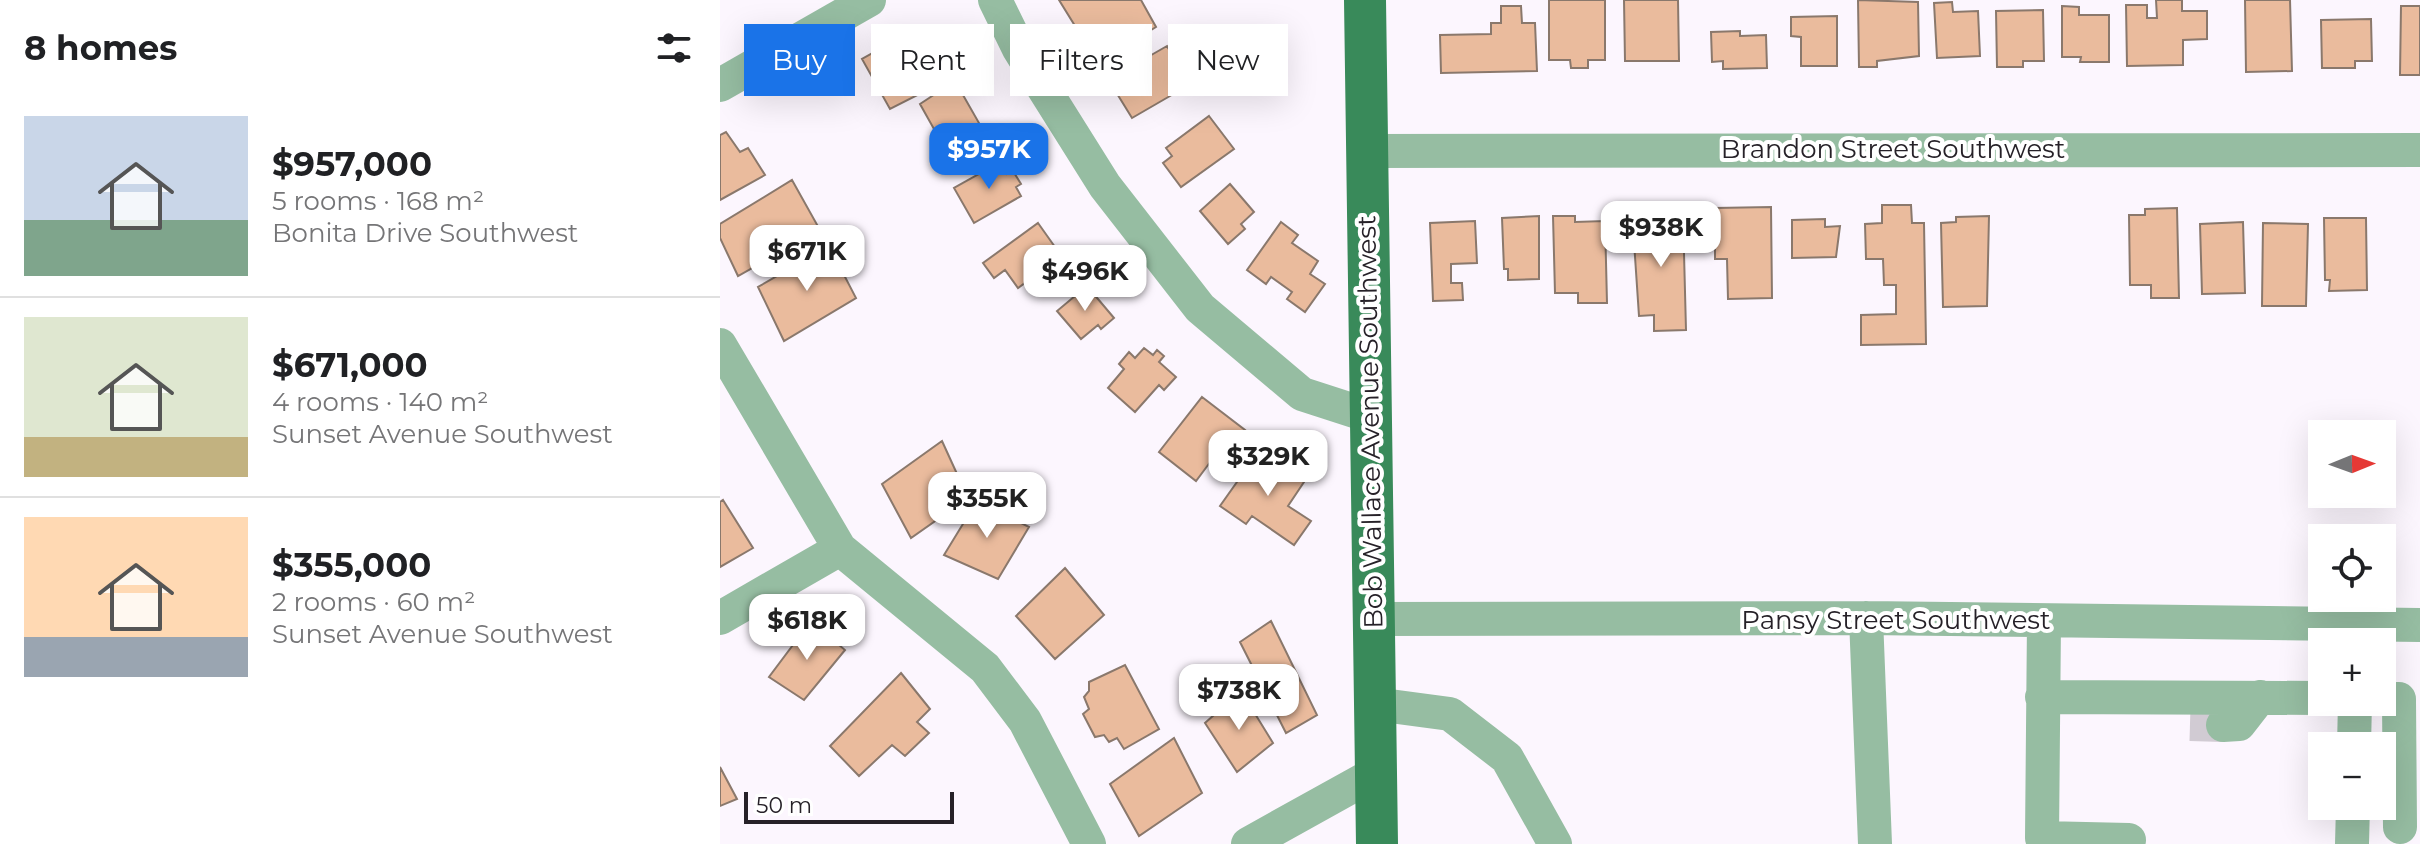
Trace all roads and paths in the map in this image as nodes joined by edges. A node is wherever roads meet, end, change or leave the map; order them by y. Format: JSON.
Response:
{"nodes":[{"id":1,"x":869,"y":0,"type":"edge"},
{"id":2,"x":995,"y":0,"type":"edge"},
{"id":3,"x":1365,"y":0,"type":"edge"},
{"id":4,"x":720,"y":85,"type":"edge"},
{"id":5,"x":2420,"y":150,"type":"edge"},
{"id":6,"x":1366,"y":151,"type":"junction"},
{"id":7,"x":720,"y":345,"type":"edge"},
{"id":8,"x":1370,"y":416,"type":"junction"},
{"id":9,"x":840,"y":549,"type":"junction"},
{"id":10,"x":720,"y":618,"type":"edge"},
{"id":11,"x":1866,"y":618,"type":"junction"},
{"id":12,"x":1373,"y":619,"type":"junction"},
{"id":13,"x":2044,"y":621,"type":"junction"},
{"id":14,"x":2420,"y":625,"type":"edge"},
{"id":15,"x":2396,"y":628,"type":"edge"},
{"id":16,"x":2308,"y":631,"type":"edge"},
{"id":17,"x":2042,"y":697,"type":"junction"},
{"id":18,"x":2260,"y":697,"type":"junction"},
{"id":19,"x":2159,"y":698,"type":"junction"},
{"id":20,"x":2308,"y":698,"type":"edge"},
{"id":21,"x":2396,"y":699,"type":"edge"},
{"id":22,"x":1375,"y":704,"type":"junction"},
{"id":23,"x":1376,"y":773,"type":"junction"},
{"id":24,"x":2353,"y":820,"type":"edge"},
{"id":25,"x":2400,"y":827,"type":"dead end"},
{"id":26,"x":2107,"y":841,"type":"edge"},
{"id":27,"x":1089,"y":844,"type":"edge"},
{"id":28,"x":1248,"y":844,"type":"edge"},
{"id":29,"x":1377,"y":844,"type":"edge"},
{"id":30,"x":1555,"y":844,"type":"edge"},
{"id":31,"x":1875,"y":844,"type":"edge"},
{"id":32,"x":2352,"y":844,"type":"edge"}],
"edges":[{"from":1,"to":4,"type":"street"},
{"from":2,"to":8,"type":"street"},
{"from":3,"to":6,"type":"main road","name":"Bob Wallace Avenue Southwest"},
{"from":5,"to":6,"type":"street","name":"Brandon Street Southwest"},
{"from":6,"to":8,"type":"main road","name":"Bob Wallace Avenue Southwest"},
{"from":7,"to":9,"type":"street"},
{"from":8,"to":12,"type":"main road","name":"Bob Wallace Avenue Southwest"},
{"from":9,"to":10,"type":"street"},
{"from":9,"to":27,"type":"street"},
{"from":11,"to":12,"type":"street","name":"Pansy Street Southwest"},
{"from":11,"to":13,"type":"street","name":"Pansy Street Southwest"},
{"from":11,"to":31,"type":"street"},
{"from":12,"to":22,"type":"main road","name":"Bob Wallace Avenue Southwest"},
{"from":13,"to":16,"type":"street","name":"Pansy Street Southwest"},
{"from":13,"to":17,"type":"street"},
{"from":14,"to":15,"type":"street","name":"Pansy Street Southwest"},
{"from":17,"to":19,"type":"street"},
{"from":17,"to":26,"type":"street"},
{"from":18,"to":19,"type":"street"},
{"from":18,"to":19,"type":"street"},
{"from":18,"to":20,"type":"street"},
{"from":21,"to":25,"type":"street"},
{"from":22,"to":23,"type":"main road","name":"Bob Wallace Avenue Southwest"},
{"from":22,"to":30,"type":"street"},
{"from":23,"to":28,"type":"street"},
{"from":23,"to":29,"type":"main road","name":"Bob Wallace Avenue Southwest"},
{"from":24,"to":32,"type":"street"}]}
